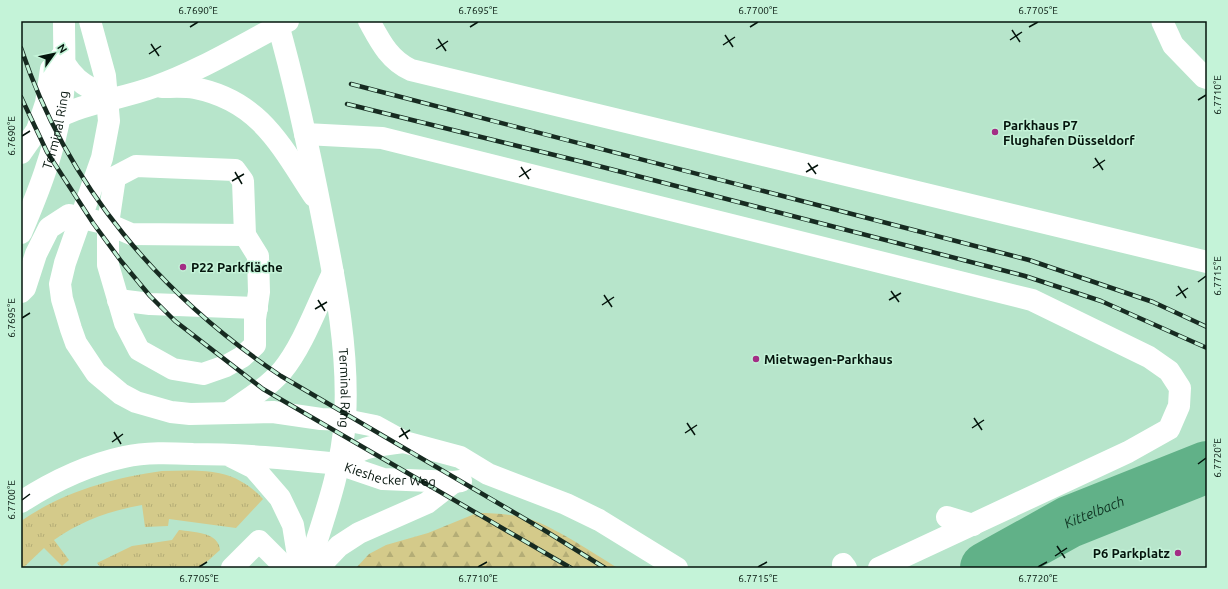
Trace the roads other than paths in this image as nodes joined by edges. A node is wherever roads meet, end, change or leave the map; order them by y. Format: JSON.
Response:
{"nodes":[{"id":1,"x":64,"y":21,"type":"edge"},
{"id":2,"x":90,"y":21,"type":"edge"},
{"id":3,"x":369,"y":21,"type":"edge"},
{"id":4,"x":1162,"y":21,"type":"edge"},
{"id":5,"x":282,"y":23,"type":"edge"},
{"id":6,"x":52,"y":31,"type":"edge"},
{"id":7,"x":1207,"y":78,"type":"edge"},
{"id":8,"x":154,"y":87,"type":"junction"},
{"id":9,"x":115,"y":98,"type":"junction"},
{"id":10,"x":37,"y":130,"type":"junction"},
{"id":11,"x":305,"y":134,"type":"junction"},
{"id":12,"x":21,"y":153,"type":"edge"},
{"id":13,"x":320,"y":205,"type":"junction"},
{"id":14,"x":108,"y":224,"type":"junction"},
{"id":15,"x":21,"y":233,"type":"edge"},
{"id":16,"x":245,"y":235,"type":"junction"},
{"id":17,"x":1207,"y":262,"type":"edge"},
{"id":18,"x":333,"y":272,"type":"junction"},
{"id":19,"x":21,"y":292,"type":"edge"},
{"id":20,"x":118,"y":300,"type":"junction"},
{"id":21,"x":257,"y":308,"type":"junction"},
{"id":22,"x":228,"y":413,"type":"junction"},
{"id":23,"x":345,"y":420,"type":"junction"},
{"id":24,"x":404,"y":442,"type":"junction"},
{"id":25,"x":227,"y":454,"type":"junction"},
{"id":26,"x":339,"y":464,"type":"junction"},
{"id":27,"x":488,"y":474,"type":"junction"},
{"id":28,"x":454,"y":482,"type":"junction"},
{"id":29,"x":21,"y":502,"type":"edge"},
{"id":30,"x":947,"y":517,"type":"dead end"},
{"id":31,"x":973,"y":525,"type":"junction"},
{"id":32,"x":232,"y":568,"type":"edge"},
{"id":33,"x":286,"y":568,"type":"edge"},
{"id":34,"x":300,"y":568,"type":"edge"},
{"id":35,"x":308,"y":568,"type":"edge"},
{"id":36,"x":318,"y":568,"type":"edge"},
{"id":37,"x":677,"y":568,"type":"edge"},
{"id":38,"x":879,"y":568,"type":"edge"}],
"edges":[{"from":1,"to":15,"type":"main road","name":"Terminal Ring"},
{"from":2,"to":22,"type":"main road","name":"Kieshecker Weg"},
{"from":3,"to":17,"type":"main road"},
{"from":4,"to":7,"type":"main road"},
{"from":5,"to":8,"type":"main road","name":"Terminal Ring"},
{"from":5,"to":11,"type":"main road","name":"Terminal Ring"},
{"from":6,"to":9,"type":"main road"},
{"from":6,"to":10,"type":"main road","name":"Terminal Ring"},
{"from":8,"to":9,"type":"main road","name":"Terminal Ring"},
{"from":8,"to":13,"type":"main road","name":"Terminal Ring"},
{"from":9,"to":10,"type":"main road","name":"Terminal Ring"},
{"from":10,"to":12,"type":"main road","name":"Terminal Ring"},
{"from":11,"to":13,"type":"main road","name":"Terminal Ring"},
{"from":11,"to":31,"type":"main road"},
{"from":13,"to":18,"type":"main road","name":"Terminal Ring"},
{"from":14,"to":16,"type":"main road"},
{"from":14,"to":16,"type":"main road"},
{"from":14,"to":19,"type":"main road"},
{"from":14,"to":20,"type":"main road"},
{"from":16,"to":21,"type":"main road"},
{"from":18,"to":22,"type":"main road"},
{"from":18,"to":23,"type":"main road","name":"Terminal Ring"},
{"from":20,"to":21,"type":"main road"},
{"from":20,"to":21,"type":"main road"},
{"from":22,"to":23,"type":"main road","name":"Kieshecker Weg"},
{"from":23,"to":24,"type":"main road","name":"Kieshecker Weg"},
{"from":23,"to":26,"type":"main road","name":"Terminal Ring"},
{"from":24,"to":26,"type":"main road","name":"Kieshecker Weg"},
{"from":24,"to":27,"type":"main road","name":"Kieshecker Weg"},
{"from":25,"to":26,"type":"main road"},
{"from":25,"to":29,"type":"main road"},
{"from":25,"to":34,"type":"main road"},
{"from":26,"to":28,"type":"main road","name":"Kieshecker Weg"},
{"from":26,"to":35,"type":"main road","name":"Terminal Ring"},
{"from":27,"to":28,"type":"main road","name":"Kieshecker Weg"},
{"from":27,"to":37,"type":"main road","name":"Kieshecker Weg"},
{"from":28,"to":36,"type":"main road"},
{"from":30,"to":31,"type":"main road"},
{"from":31,"to":38,"type":"main road"},
{"from":32,"to":33,"type":"main road"}]}
